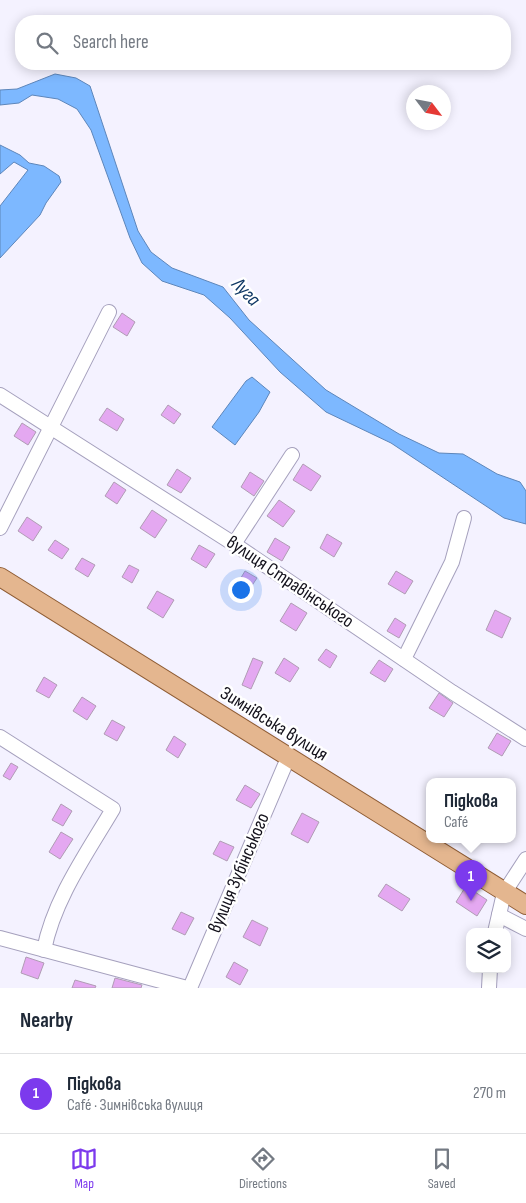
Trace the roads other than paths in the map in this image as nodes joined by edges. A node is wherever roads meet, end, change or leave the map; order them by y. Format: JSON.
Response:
{"nodes":[{"id":1,"x":109,"y":312,"type":"dead end"},
{"id":2,"x":0,"y":395,"type":"edge"},
{"id":3,"x":48,"y":426,"type":"junction"},
{"id":4,"x":292,"y":455,"type":"dead end"},
{"id":5,"x":464,"y":518,"type":"dead end"},
{"id":6,"x":0,"y":528,"type":"edge"},
{"id":7,"x":234,"y":544,"type":"junction"},
{"id":8,"x":0,"y":577,"type":"edge"},
{"id":9,"x":404,"y":659,"type":"junction"},
{"id":10,"x":0,"y":737,"type":"edge"},
{"id":11,"x":526,"y":739,"type":"edge"},
{"id":12,"x":288,"y":758,"type":"junction"},
{"id":13,"x":526,"y":859,"type":"edge"},
{"id":14,"x":504,"y":893,"type":"junction"},
{"id":15,"x":526,"y":905,"type":"edge"},
{"id":16,"x":499,"y":915,"type":"junction"},
{"id":17,"x":496,"y":928,"type":"edge"},
{"id":18,"x":526,"y":929,"type":"edge"},
{"id":19,"x":0,"y":938,"type":"edge"},
{"id":20,"x":44,"y":950,"type":"junction"},
{"id":21,"x":490,"y":973,"type":"edge"},
{"id":22,"x":189,"y":988,"type":"edge"},
{"id":23,"x":489,"y":988,"type":"edge"}],
"edges":[{"from":1,"to":3,"type":"street"},
{"from":2,"to":3,"type":"street","name":"вулиця Стравінського"},
{"from":3,"to":6,"type":"street"},
{"from":3,"to":7,"type":"street","name":"вулиця Стравінського"},
{"from":4,"to":7,"type":"street"},
{"from":5,"to":9,"type":"street"},
{"from":7,"to":9,"type":"street","name":"вулиця Стравінського"},
{"from":8,"to":12,"type":"main road","name":"Зимнівська вулиця"},
{"from":9,"to":11,"type":"street","name":"вулиця Стравінського"},
{"from":10,"to":20,"type":"street"},
{"from":12,"to":14,"type":"main road","name":"Зимнівська вулиця"},
{"from":12,"to":22,"type":"street","name":"вулиця Зубінського"},
{"from":13,"to":14,"type":"street"},
{"from":14,"to":15,"type":"main road","name":"Зимнівська вулиця"},
{"from":14,"to":16,"type":"street"},
{"from":16,"to":17,"type":"street"},
{"from":16,"to":18,"type":"street"},
{"from":19,"to":20,"type":"street"},
{"from":20,"to":22,"type":"street"},
{"from":21,"to":23,"type":"street"}]}
